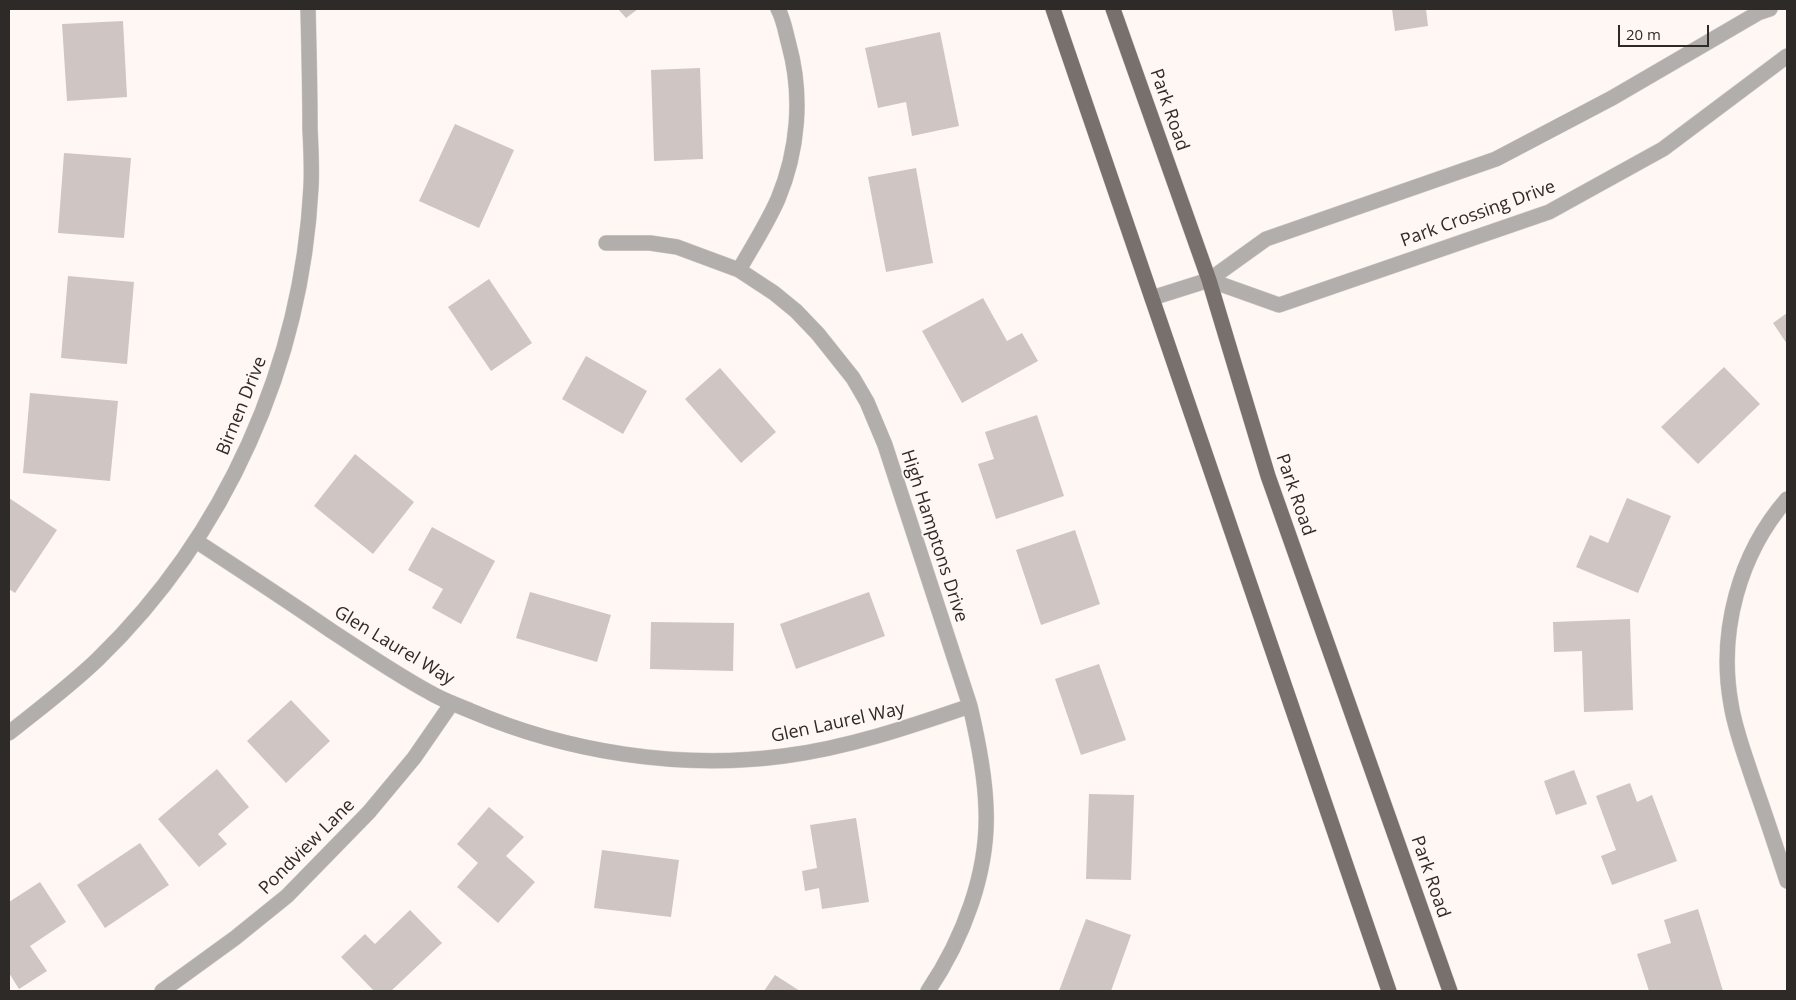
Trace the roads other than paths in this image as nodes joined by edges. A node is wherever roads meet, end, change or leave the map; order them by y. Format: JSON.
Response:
{"nodes":[{"id":1,"x":308,"y":9,"type":"edge"},
{"id":2,"x":778,"y":9,"type":"edge"},
{"id":3,"x":1053,"y":9,"type":"edge"},
{"id":4,"x":1113,"y":9,"type":"edge"},
{"id":5,"x":1770,"y":9,"type":"edge"},
{"id":6,"x":1787,"y":56,"type":"edge"},
{"id":7,"x":606,"y":243,"type":"dead end"},
{"id":8,"x":739,"y":270,"type":"junction"},
{"id":9,"x":1209,"y":280,"type":"junction"},
{"id":10,"x":1152,"y":298,"type":"junction"},
{"id":11,"x":1787,"y":499,"type":"edge"},
{"id":12,"x":196,"y":541,"type":"junction"},
{"id":13,"x":452,"y":703,"type":"junction"},
{"id":14,"x":970,"y":706,"type":"junction"},
{"id":15,"x":9,"y":733,"type":"edge"},
{"id":16,"x":1787,"y":881,"type":"edge"},
{"id":17,"x":162,"y":991,"type":"edge"},
{"id":18,"x":928,"y":991,"type":"edge"},
{"id":19,"x":1389,"y":991,"type":"edge"},
{"id":20,"x":1450,"y":991,"type":"edge"}],
"edges":[{"from":1,"to":12,"type":"street","name":"Birnen Drive"},
{"from":2,"to":8,"type":"street"},
{"from":3,"to":10,"type":"main road"},
{"from":4,"to":9,"type":"main road","name":"Park Road"},
{"from":5,"to":9,"type":"street"},
{"from":6,"to":9,"type":"street","name":"Park Crossing Drive"},
{"from":7,"to":8,"type":"street","name":"High Hamptons Drive"},
{"from":8,"to":14,"type":"street","name":"High Hamptons Drive"},
{"from":9,"to":10,"type":"street"},
{"from":9,"to":20,"type":"main road","name":"Park Road"},
{"from":10,"to":19,"type":"main road"},
{"from":11,"to":16,"type":"street"},
{"from":12,"to":13,"type":"street","name":"Glen Laurel Way"},
{"from":12,"to":15,"type":"street","name":"Birnen Drive"},
{"from":13,"to":14,"type":"street","name":"Glen Laurel Way"},
{"from":13,"to":17,"type":"street","name":"Pondview Lane"},
{"from":14,"to":18,"type":"street","name":"High Hamptons Drive"}]}
